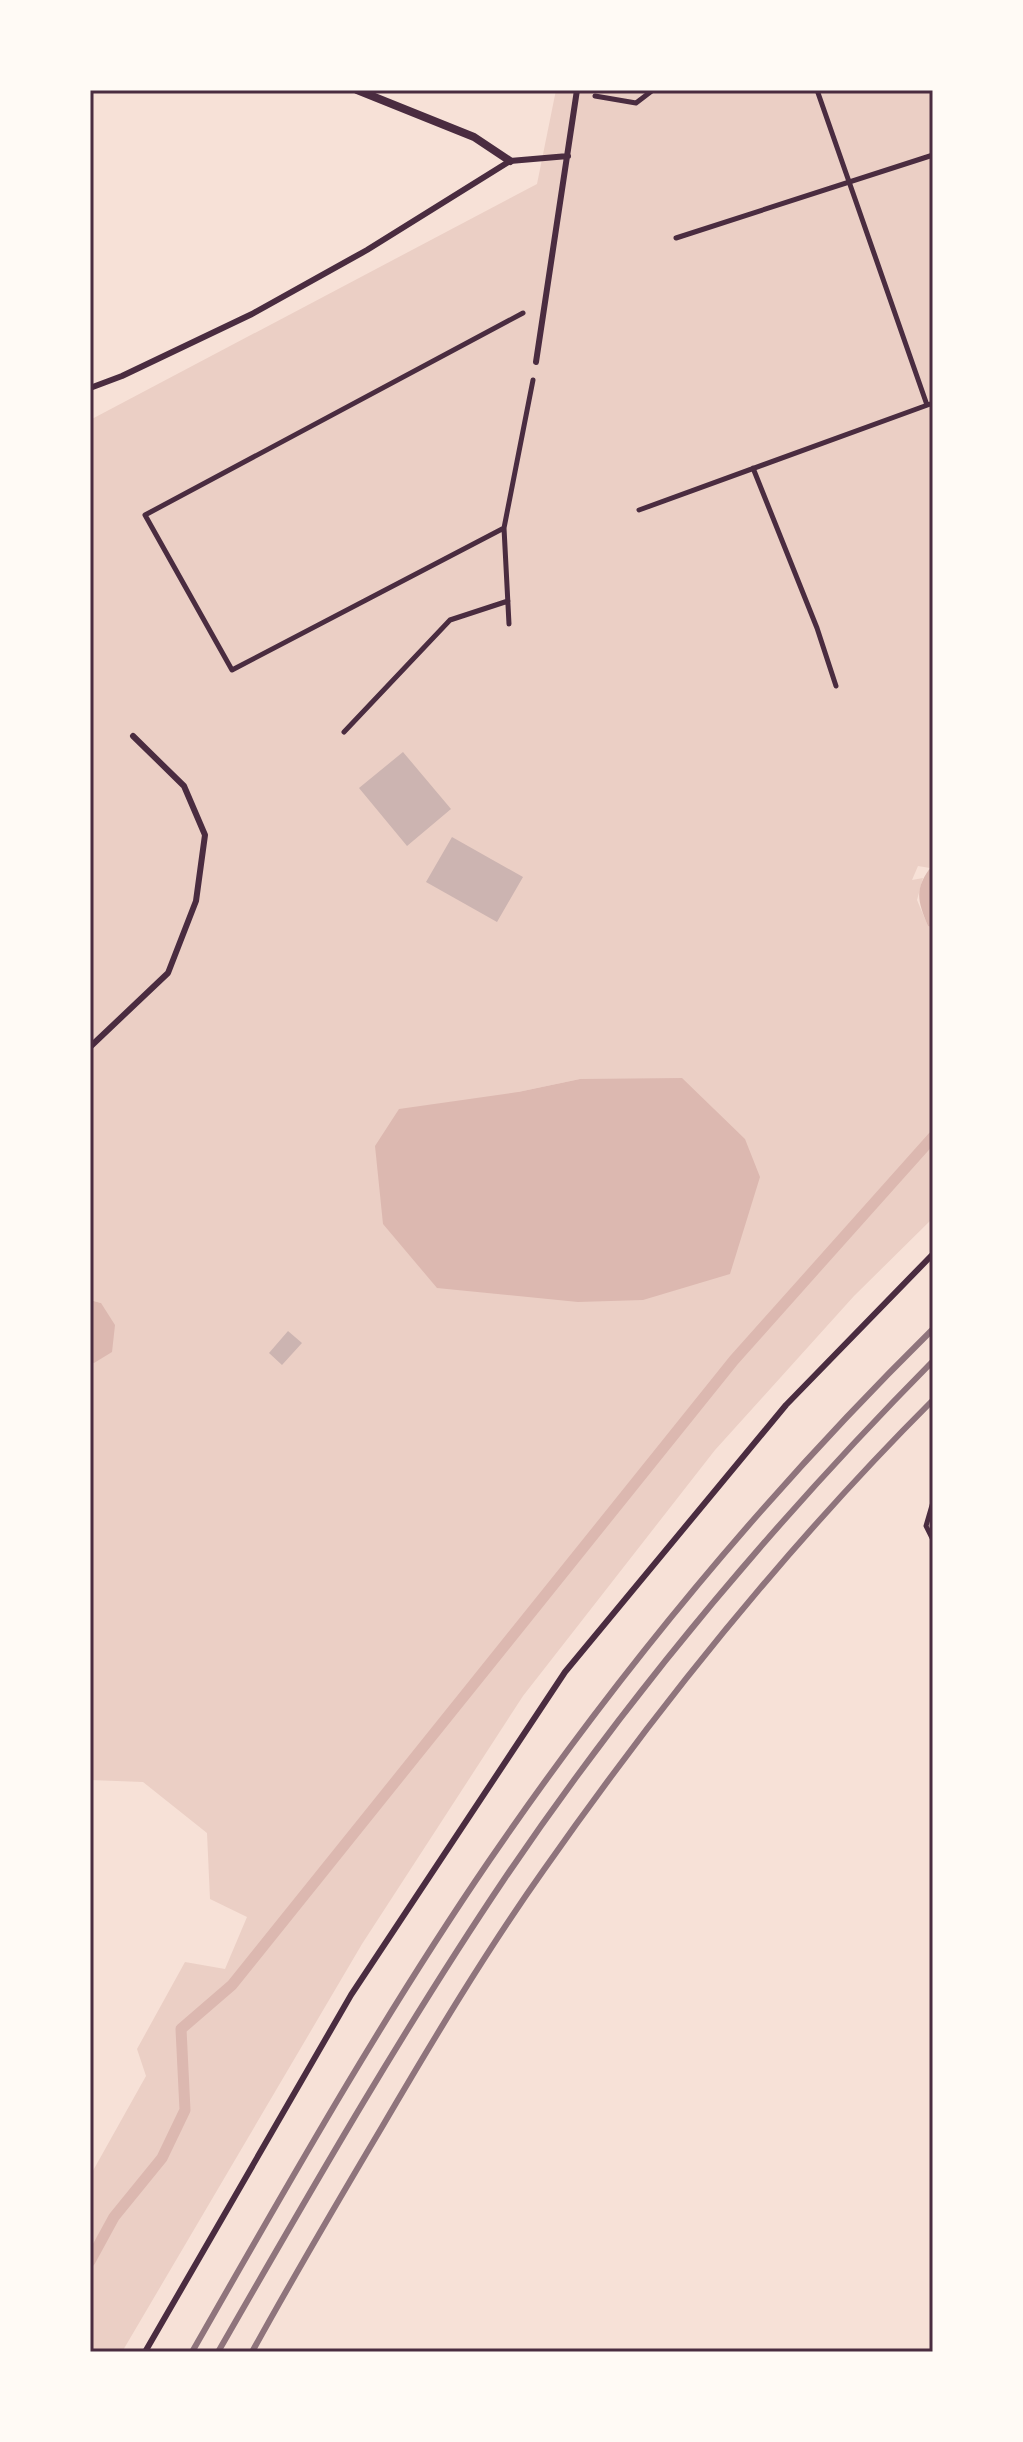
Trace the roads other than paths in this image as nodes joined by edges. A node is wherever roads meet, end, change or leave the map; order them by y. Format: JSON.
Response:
{"nodes":[{"id":1,"x":357,"y":90,"type":"edge"},
{"id":2,"x":577,"y":90,"type":"edge"},
{"id":3,"x":568,"y":156,"type":"junction"},
{"id":4,"x":510,"y":161,"type":"junction"},
{"id":5,"x":536,"y":362,"type":"road end"},
{"id":6,"x":90,"y":388,"type":"edge"},
{"id":7,"x":133,"y":736,"type":"dead end"},
{"id":8,"x":90,"y":1047,"type":"edge"},
{"id":9,"x":933,"y":1254,"type":"edge"},
{"id":10,"x":145,"y":2352,"type":"edge"}],
"edges":[{"from":1,"to":4,"type":"street"},
{"from":2,"to":3,"type":"lane"},
{"from":3,"to":4,"type":"lane"},
{"from":3,"to":5,"type":"lane"},
{"from":4,"to":6,"type":"lane"},
{"from":7,"to":8,"type":"lane"},
{"from":9,"to":10,"type":"lane"}]}
